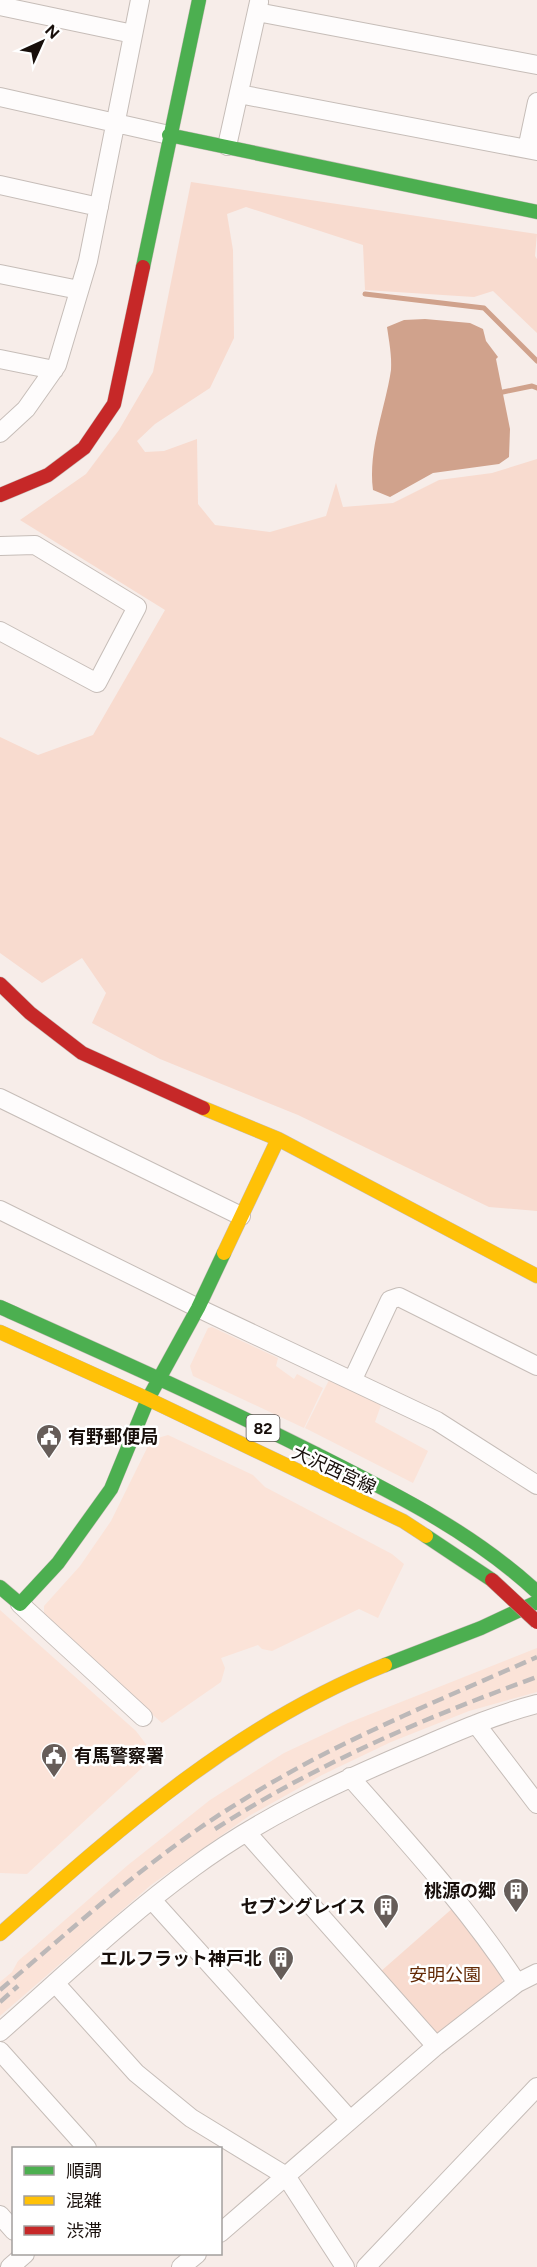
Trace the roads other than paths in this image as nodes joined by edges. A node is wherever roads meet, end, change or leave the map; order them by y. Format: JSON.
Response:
{"nodes":[{"id":1,"x":140,"y":0,"type":"edge"},
{"id":2,"x":199,"y":0,"type":"edge"},
{"id":3,"x":0,"y":6,"type":"edge"},
{"id":4,"x":258,"y":6,"type":"edge"},
{"id":5,"x":133,"y":34,"type":"junction"},
{"id":6,"x":537,"y":65,"type":"edge"},
{"id":7,"x":239,"y":94,"type":"junction"},
{"id":8,"x":0,"y":97,"type":"edge"},
{"id":9,"x":537,"y":102,"type":"edge"},
{"id":10,"x":116,"y":122,"type":"junction"},
{"id":11,"x":169,"y":135,"type":"junction"},
{"id":12,"x":227,"y":146,"type":"junction"},
{"id":13,"x":532,"y":150,"type":"edge"},
{"id":14,"x":0,"y":185,"type":"edge"},
{"id":15,"x":99,"y":207,"type":"junction"},
{"id":16,"x":537,"y":212,"type":"edge"},
{"id":17,"x":0,"y":274,"type":"edge"},
{"id":18,"x":79,"y":290,"type":"junction"},
{"id":19,"x":0,"y":359,"type":"edge"},
{"id":20,"x":54,"y":370,"type":"junction"},
{"id":21,"x":0,"y":433,"type":"edge"},
{"id":22,"x":0,"y":495,"type":"edge"},
{"id":23,"x":0,"y":546,"type":"edge"},
{"id":24,"x":0,"y":631,"type":"edge"},
{"id":25,"x":0,"y":984,"type":"edge"},
{"id":26,"x":0,"y":1098,"type":"edge"},
{"id":27,"x":278,"y":1139,"type":"junction"},
{"id":28,"x":0,"y":1210,"type":"edge"},
{"id":29,"x":241,"y":1216,"type":"junction"},
{"id":30,"x":537,"y":1276,"type":"edge"},
{"id":31,"x":0,"y":1307,"type":"edge"},
{"id":32,"x":198,"y":1308,"type":"junction"},
{"id":33,"x":0,"y":1332,"type":"edge"},
{"id":34,"x":537,"y":1366,"type":"edge"},
{"id":35,"x":160,"y":1377,"type":"junction"},
{"id":36,"x":352,"y":1379,"type":"junction"},
{"id":37,"x":148,"y":1399,"type":"junction"},
{"id":38,"x":537,"y":1485,"type":"edge"},
{"id":39,"x":0,"y":1587,"type":"edge"},
{"id":40,"x":537,"y":1592,"type":"edge"},
{"id":41,"x":537,"y":1602,"type":"edge"},
{"id":42,"x":20,"y":1604,"type":"junction"},
{"id":43,"x":537,"y":1622,"type":"edge"},
{"id":44,"x":537,"y":1704,"type":"edge"},
{"id":45,"x":143,"y":1717,"type":"dead end"},
{"id":46,"x":476,"y":1724,"type":"junction"},
{"id":47,"x":350,"y":1777,"type":"junction"},
{"id":48,"x":537,"y":1804,"type":"edge"},
{"id":49,"x":247,"y":1833,"type":"junction"},
{"id":50,"x":152,"y":1900,"type":"junction"},
{"id":51,"x":2,"y":1928,"type":"edge"},
{"id":52,"x":537,"y":1972,"type":"edge"},
{"id":53,"x":56,"y":1983,"type":"junction"},
{"id":54,"x":517,"y":1983,"type":"junction"},
{"id":55,"x":0,"y":2032,"type":"edge"},
{"id":56,"x":436,"y":2046,"type":"junction"},
{"id":57,"x":0,"y":2052,"type":"edge"},
{"id":58,"x":537,"y":2087,"type":"edge"},
{"id":59,"x":350,"y":2120,"type":"junction"},
{"id":60,"x":86,"y":2147,"type":"edge"},
{"id":61,"x":286,"y":2175,"type":"junction"},
{"id":62,"x":0,"y":2215,"type":"edge"},
{"id":63,"x":12,"y":2228,"type":"edge"},
{"id":64,"x":222,"y":2231,"type":"edge"},
{"id":65,"x":23,"y":2255,"type":"edge"},
{"id":66,"x":10,"y":2267,"type":"edge"},
{"id":67,"x":345,"y":2267,"type":"edge"},
{"id":68,"x":366,"y":2267,"type":"edge"}],
"edges":[{"from":1,"to":5,"type":"street"},
{"from":2,"to":11,"type":"street"},
{"from":3,"to":5,"type":"street"},
{"from":4,"to":6,"type":"street"},
{"from":4,"to":7,"type":"street"},
{"from":5,"to":10,"type":"street"},
{"from":7,"to":12,"type":"street"},
{"from":7,"to":13,"type":"street"},
{"from":8,"to":10,"type":"street"},
{"from":9,"to":13,"type":"street"},
{"from":10,"to":11,"type":"street"},
{"from":10,"to":15,"type":"street"},
{"from":11,"to":12,"type":"street"},
{"from":11,"to":22,"type":"street"},
{"from":12,"to":16,"type":"street"},
{"from":14,"to":15,"type":"street"},
{"from":15,"to":18,"type":"street"},
{"from":17,"to":18,"type":"street"},
{"from":18,"to":20,"type":"street"},
{"from":19,"to":20,"type":"street"},
{"from":20,"to":21,"type":"street"},
{"from":23,"to":24,"type":"street"},
{"from":25,"to":27,"type":"street"},
{"from":26,"to":29,"type":"street"},
{"from":27,"to":29,"type":"street"},
{"from":27,"to":30,"type":"street"},
{"from":28,"to":32,"type":"street"},
{"from":29,"to":32,"type":"street"},
{"from":31,"to":35,"type":"street","name":"大沢西宮線","number":"82"},
{"from":32,"to":35,"type":"street"},
{"from":32,"to":36,"type":"street"},
{"from":33,"to":37,"type":"street","name":"大沢西宮線","number":"82"},
{"from":34,"to":36,"type":"street"},
{"from":35,"to":37,"type":"street"},
{"from":35,"to":40,"type":"street","name":"大沢西宮線","number":"82"},
{"from":36,"to":38,"type":"street"},
{"from":37,"to":42,"type":"street"},
{"from":37,"to":43,"type":"street","name":"大沢西宮線","number":"82","bridge":true},
{"from":39,"to":42,"type":"street"},
{"from":41,"to":51,"type":"street"},
{"from":42,"to":45,"type":"street"},
{"from":44,"to":46,"type":"street"},
{"from":46,"to":47,"type":"street"},
{"from":46,"to":48,"type":"street"},
{"from":47,"to":49,"type":"street"},
{"from":47,"to":54,"type":"street"},
{"from":49,"to":50,"type":"street"},
{"from":49,"to":56,"type":"street"},
{"from":50,"to":53,"type":"street"},
{"from":50,"to":59,"type":"street"},
{"from":52,"to":54,"type":"street"},
{"from":53,"to":55,"type":"street"},
{"from":53,"to":61,"type":"street"},
{"from":54,"to":56,"type":"street"},
{"from":56,"to":59,"type":"street"},
{"from":57,"to":60,"type":"street"},
{"from":58,"to":68,"type":"street"},
{"from":59,"to":61,"type":"street"},
{"from":61,"to":64,"type":"street"},
{"from":61,"to":67,"type":"street"},
{"from":62,"to":63,"type":"street"},
{"from":65,"to":66,"type":"street"}]}
